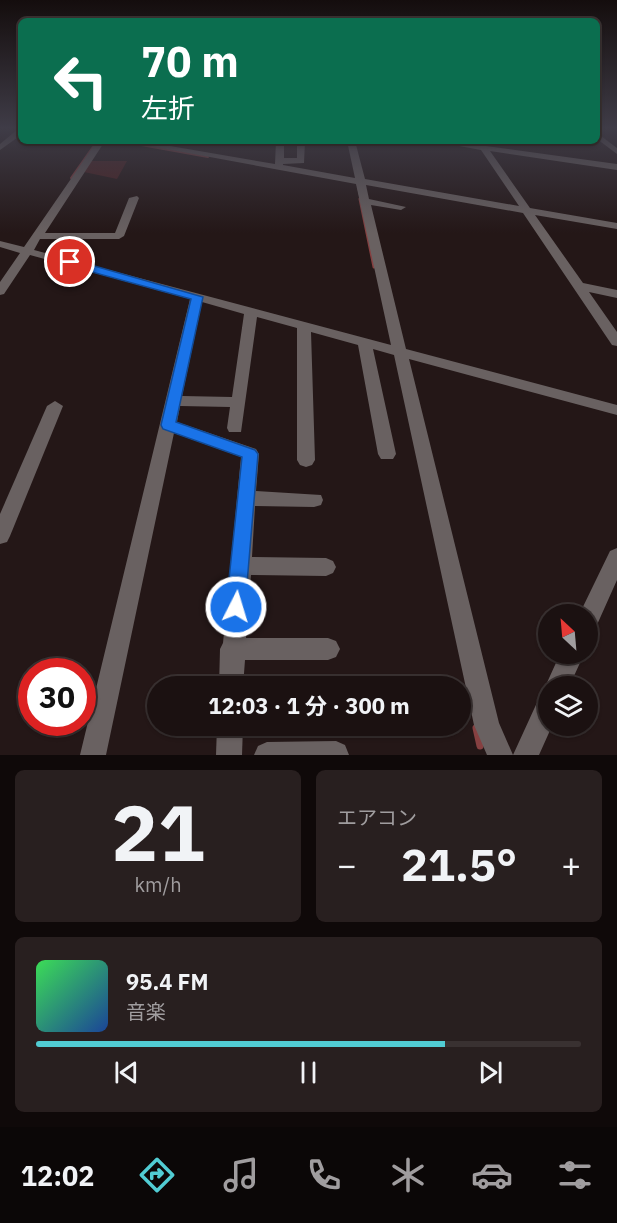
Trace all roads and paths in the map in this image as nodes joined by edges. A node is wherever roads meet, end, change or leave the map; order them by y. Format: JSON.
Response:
{"nodes":[{"id":1,"x":86,"y":163,"type":"edge"},
{"id":2,"x":274,"y":163,"type":"edge"},
{"id":3,"x":285,"y":163,"type":"edge"},
{"id":4,"x":355,"y":163,"type":"edge"},
{"id":5,"x":494,"y":163,"type":"edge"},
{"id":6,"x":595,"y":163,"type":"edge"},
{"id":7,"x":279,"y":164,"type":"junction"},
{"id":8,"x":617,"y":167,"type":"edge"},
{"id":9,"x":359,"y":182,"type":"junction"},
{"id":10,"x":134,"y":198,"type":"dead end"},
{"id":11,"x":364,"y":201,"type":"junction"},
{"id":12,"x":401,"y":207,"type":"dead end"},
{"id":13,"x":528,"y":212,"type":"junction"},
{"id":14,"x":617,"y":226,"type":"edge"},
{"id":15,"x":37,"y":236,"type":"junction"},
{"id":16,"x":0,"y":244,"type":"edge"},
{"id":17,"x":28,"y":250,"type":"junction"},
{"id":18,"x":579,"y":286,"type":"junction"},
{"id":19,"x":0,"y":291,"type":"edge"},
{"id":20,"x":617,"y":294,"type":"edge"},
{"id":21,"x":197,"y":297,"type":"junction"},
{"id":22,"x":251,"y":311,"type":"junction"},
{"id":23,"x":304,"y":326,"type":"junction"},
{"id":24,"x":617,"y":342,"type":"edge"},
{"id":25,"x":365,"y":343,"type":"junction"},
{"id":26,"x":397,"y":349,"type":"junction"},
{"id":27,"x":174,"y":402,"type":"junction"},
{"id":28,"x":238,"y":402,"type":"junction"},
{"id":29,"x":55,"y":406,"type":"dead end"},
{"id":30,"x":617,"y":410,"type":"edge"},
{"id":31,"x":168,"y":425,"type":"junction"},
{"id":32,"x":235,"y":428,"type":"dead end"},
{"id":33,"x":387,"y":454,"type":"dead end"},
{"id":34,"x":306,"y":460,"type":"dead end"},
{"id":35,"x":246,"y":498,"type":"junction"},
{"id":36,"x":314,"y":500,"type":"dead end"},
{"id":37,"x":0,"y":536,"type":"edge"},
{"id":38,"x":239,"y":566,"type":"junction"},
{"id":39,"x":326,"y":567,"type":"dead end"},
{"id":40,"x":614,"y":569,"type":"edge"},
{"id":41,"x":596,"y":604,"type":"edge"},
{"id":42,"x":232,"y":649,"type":"junction"},
{"id":43,"x":328,"y":649,"type":"dead end"},
{"id":44,"x":231,"y":676,"type":"edge"},
{"id":45,"x":538,"y":729,"type":"edge"},
{"id":46,"x":230,"y":736,"type":"edge"},
{"id":47,"x":336,"y":754,"type":"edge"},
{"id":48,"x":93,"y":755,"type":"edge"},
{"id":49,"x":229,"y":755,"type":"edge"},
{"id":50,"x":267,"y":755,"type":"edge"},
{"id":51,"x":500,"y":755,"type":"edge"},
{"id":52,"x":526,"y":755,"type":"edge"}],
"edges":[{"from":1,"to":15,"type":"street"},
{"from":2,"to":7,"type":"street"},
{"from":3,"to":7,"type":"street"},
{"from":4,"to":9,"type":"street"},
{"from":5,"to":13,"type":"street"},
{"from":6,"to":8,"type":"street"},
{"from":7,"to":9,"type":"street"},
{"from":9,"to":11,"type":"street"},
{"from":9,"to":13,"type":"street"},
{"from":10,"to":15,"type":"street"},
{"from":11,"to":12,"type":"street"},
{"from":11,"to":26,"type":"street"},
{"from":13,"to":14,"type":"street"},
{"from":13,"to":18,"type":"street"},
{"from":15,"to":17,"type":"street"},
{"from":16,"to":17,"type":"street"},
{"from":17,"to":19,"type":"street"},
{"from":17,"to":21,"type":"street"},
{"from":18,"to":20,"type":"street"},
{"from":18,"to":24,"type":"street"},
{"from":21,"to":22,"type":"street"},
{"from":21,"to":27,"type":"street"},
{"from":22,"to":23,"type":"street"},
{"from":22,"to":28,"type":"street"},
{"from":23,"to":25,"type":"street"},
{"from":23,"to":34,"type":"street"},
{"from":25,"to":26,"type":"street"},
{"from":25,"to":33,"type":"street"},
{"from":26,"to":30,"type":"street"},
{"from":26,"to":51,"type":"street"},
{"from":27,"to":28,"type":"street"},
{"from":27,"to":31,"type":"street"},
{"from":28,"to":32,"type":"street"},
{"from":29,"to":37,"type":"street"},
{"from":31,"to":35,"type":"street"},
{"from":31,"to":48,"type":"street"},
{"from":35,"to":36,"type":"street"},
{"from":35,"to":38,"type":"street"},
{"from":38,"to":39,"type":"street"},
{"from":38,"to":42,"type":"street"},
{"from":40,"to":41,"type":"street"},
{"from":42,"to":43,"type":"street"},
{"from":42,"to":44,"type":"street"},
{"from":45,"to":52,"type":"street"},
{"from":46,"to":49,"type":"street"},
{"from":47,"to":50,"type":"street"}]}
